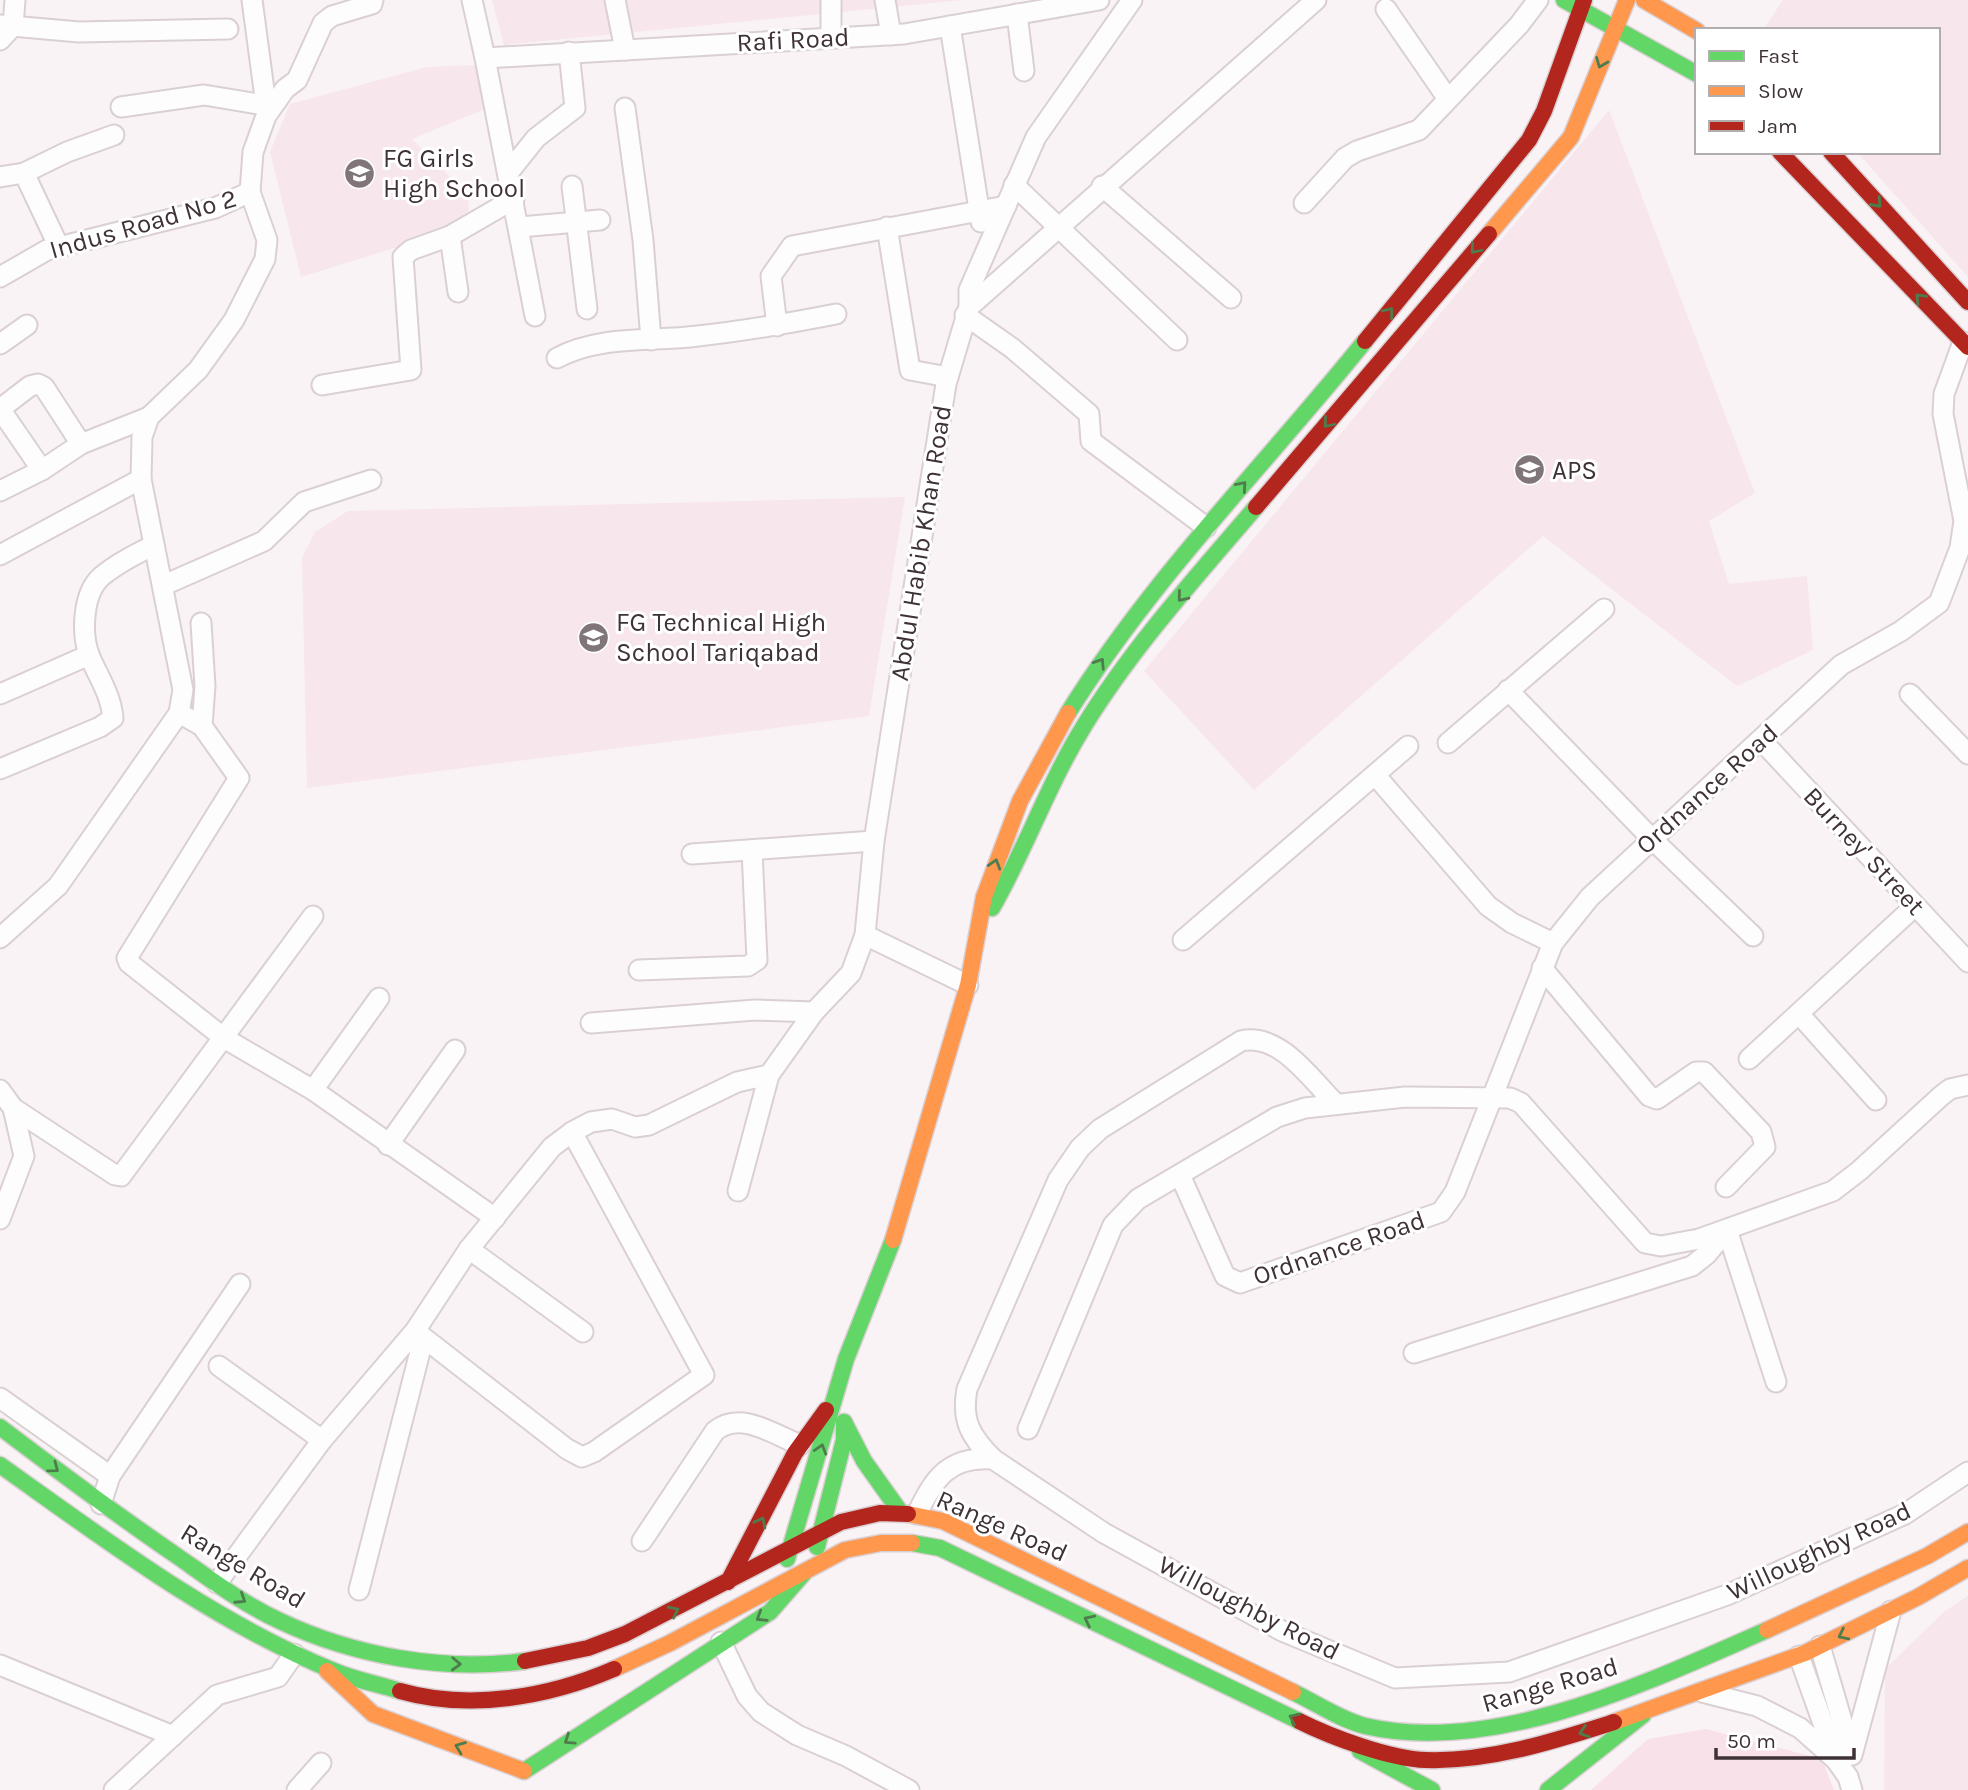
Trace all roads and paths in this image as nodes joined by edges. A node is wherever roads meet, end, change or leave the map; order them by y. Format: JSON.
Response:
{"nodes":[{"id":1,"x":15,"y":0,"type":"edge"},
{"id":2,"x":252,"y":0,"type":"edge"},
{"id":3,"x":373,"y":0,"type":"edge"},
{"id":4,"x":472,"y":0,"type":"edge"},
{"id":5,"x":615,"y":0,"type":"edge"},
{"id":6,"x":831,"y":0,"type":"edge"},
{"id":7,"x":885,"y":0,"type":"edge"},
{"id":8,"x":1100,"y":0,"type":"edge"},
{"id":9,"x":1132,"y":0,"type":"edge"},
{"id":10,"x":1316,"y":0,"type":"edge"},
{"id":11,"x":1538,"y":0,"type":"edge"},
{"id":12,"x":1564,"y":0,"type":"edge"},
{"id":13,"x":1627,"y":0,"type":"edge"},
{"id":14,"x":1644,"y":0,"type":"edge"},
{"id":15,"x":1583,"y":5,"type":"edge"},
{"id":16,"x":1386,"y":9,"type":"dead end"},
{"id":17,"x":1011,"y":10,"type":"edge"},
{"id":18,"x":950,"y":26,"type":"junction"},
{"id":19,"x":228,"y":29,"type":"dead end"},
{"id":20,"x":1615,"y":29,"type":"junction"},
{"id":21,"x":4,"y":30,"type":"edge"},
{"id":22,"x":1695,"y":30,"type":"edge"},
{"id":23,"x":891,"y":35,"type":"junction"},
{"id":24,"x":831,"y":38,"type":"junction"},
{"id":25,"x":625,"y":50,"type":"junction"},
{"id":26,"x":569,"y":52,"type":"junction"},
{"id":27,"x":485,"y":58,"type":"junction"},
{"id":28,"x":1024,"y":71,"type":"dead end"},
{"id":29,"x":1695,"y":73,"type":"edge"},
{"id":30,"x":1448,"y":99,"type":"junction"},
{"id":31,"x":268,"y":105,"type":"junction"},
{"id":32,"x":121,"y":107,"type":"dead end"},
{"id":33,"x":625,"y":108,"type":"dead end"},
{"id":34,"x":1560,"y":116,"type":"junction"},
{"id":35,"x":114,"y":135,"type":"dead end"},
{"id":36,"x":1782,"y":154,"type":"edge"},
{"id":37,"x":1833,"y":154,"type":"edge"},
{"id":38,"x":24,"y":173,"type":"junction"},
{"id":39,"x":508,"y":173,"type":"junction"},
{"id":40,"x":0,"y":177,"type":"edge"},
{"id":41,"x":1014,"y":185,"type":"junction"},
{"id":42,"x":572,"y":186,"type":"dead end"},
{"id":43,"x":1102,"y":186,"type":"junction"},
{"id":44,"x":250,"y":192,"type":"junction"},
{"id":45,"x":513,"y":200,"type":"junction"},
{"id":46,"x":1304,"y":202,"type":"dead end"},
{"id":47,"x":1006,"y":206,"type":"junction"},
{"id":48,"x":979,"y":210,"type":"junction"},
{"id":49,"x":600,"y":220,"type":"dead end"},
{"id":50,"x":578,"y":221,"type":"junction"},
{"id":51,"x":1057,"y":226,"type":"junction"},
{"id":52,"x":520,"y":227,"type":"junction"},
{"id":53,"x":887,"y":227,"type":"junction"},
{"id":54,"x":450,"y":236,"type":"junction"},
{"id":55,"x":59,"y":247,"type":"junction"},
{"id":56,"x":986,"y":250,"type":"junction"},
{"id":57,"x":0,"y":277,"type":"edge"},
{"id":58,"x":458,"y":292,"type":"dead end"},
{"id":59,"x":1231,"y":298,"type":"dead end"},
{"id":60,"x":1968,"y":302,"type":"edge"},
{"id":61,"x":587,"y":309,"type":"dead end"},
{"id":62,"x":967,"y":311,"type":"junction"},
{"id":63,"x":836,"y":313,"type":"dead end"},
{"id":64,"x":535,"y":316,"type":"dead end"},
{"id":65,"x":27,"y":326,"type":"dead end"},
{"id":66,"x":777,"y":326,"type":"junction"},
{"id":67,"x":651,"y":340,"type":"junction"},
{"id":68,"x":1177,"y":340,"type":"dead end"},
{"id":69,"x":0,"y":344,"type":"edge"},
{"id":70,"x":1966,"y":344,"type":"edge"},
{"id":71,"x":556,"y":358,"type":"dead end"},
{"id":72,"x":948,"y":377,"type":"junction"},
{"id":73,"x":322,"y":386,"type":"dead end"},
{"id":74,"x":0,"y":409,"type":"edge"},
{"id":75,"x":149,"y":417,"type":"junction"},
{"id":76,"x":81,"y":444,"type":"junction"},
{"id":77,"x":42,"y":470,"type":"junction"},
{"id":78,"x":141,"y":480,"type":"junction"},
{"id":79,"x":371,"y":480,"type":"dead end"},
{"id":80,"x":0,"y":491,"type":"edge"},
{"id":81,"x":1966,"y":515,"type":"edge"},
{"id":82,"x":1206,"y":527,"type":"junction"},
{"id":83,"x":153,"y":545,"type":"junction"},
{"id":84,"x":0,"y":555,"type":"edge"},
{"id":85,"x":164,"y":585,"type":"junction"},
{"id":86,"x":1604,"y":609,"type":"dead end"},
{"id":87,"x":201,"y":623,"type":"dead end"},
{"id":88,"x":89,"y":655,"type":"junction"},
{"id":89,"x":1508,"y":690,"type":"junction"},
{"id":90,"x":0,"y":694,"type":"edge"},
{"id":91,"x":1910,"y":694,"type":"dead end"},
{"id":92,"x":178,"y":713,"type":"junction"},
{"id":93,"x":202,"y":726,"type":"junction"},
{"id":94,"x":1761,"y":740,"type":"junction"},
{"id":95,"x":1448,"y":743,"type":"dead end"},
{"id":96,"x":1408,"y":747,"type":"dead end"},
{"id":97,"x":1968,"y":754,"type":"edge"},
{"id":98,"x":0,"y":769,"type":"edge"},
{"id":99,"x":1376,"y":776,"type":"junction"},
{"id":100,"x":1652,"y":839,"type":"junction"},
{"id":101,"x":874,"y":841,"type":"junction"},
{"id":102,"x":752,"y":850,"type":"junction"},
{"id":103,"x":692,"y":854,"type":"dead end"},
{"id":104,"x":1915,"y":906,"type":"junction"},
{"id":105,"x":313,"y":916,"type":"dead end"},
{"id":106,"x":978,"y":930,"type":"junction"},
{"id":107,"x":865,"y":935,"type":"junction"},
{"id":108,"x":1753,"y":936,"type":"dead end"},
{"id":109,"x":0,"y":938,"type":"edge"},
{"id":110,"x":1183,"y":940,"type":"dead end"},
{"id":111,"x":1553,"y":943,"type":"junction"},
{"id":112,"x":1968,"y":962,"type":"edge"},
{"id":113,"x":1542,"y":968,"type":"junction"},
{"id":114,"x":639,"y":970,"type":"dead end"},
{"id":115,"x":968,"y":985,"type":"junction"},
{"id":116,"x":379,"y":998,"type":"dead end"},
{"id":117,"x":814,"y":1012,"type":"junction"},
{"id":118,"x":1800,"y":1015,"type":"junction"},
{"id":119,"x":591,"y":1023,"type":"dead end"},
{"id":120,"x":224,"y":1038,"type":"junction"},
{"id":121,"x":454,"y":1050,"type":"dead end"},
{"id":122,"x":1749,"y":1059,"type":"dead end"},
{"id":123,"x":769,"y":1075,"type":"junction"},
{"id":124,"x":1968,"y":1086,"type":"edge"},
{"id":125,"x":0,"y":1090,"type":"edge"},
{"id":126,"x":313,"y":1090,"type":"junction"},
{"id":127,"x":1491,"y":1099,"type":"junction"},
{"id":128,"x":1876,"y":1100,"type":"dead end"},
{"id":129,"x":1334,"y":1102,"type":"junction"},
{"id":130,"x":13,"y":1108,"type":"junction"},
{"id":131,"x":572,"y":1132,"type":"junction"},
{"id":132,"x":388,"y":1145,"type":"junction"},
{"id":133,"x":1180,"y":1175,"type":"junction"},
{"id":134,"x":1726,"y":1187,"type":"dead end"},
{"id":135,"x":738,"y":1191,"type":"dead end"},
{"id":136,"x":495,"y":1218,"type":"junction"},
{"id":137,"x":0,"y":1219,"type":"edge"},
{"id":138,"x":1727,"y":1230,"type":"junction"},
{"id":139,"x":469,"y":1249,"type":"junction"},
{"id":140,"x":240,"y":1284,"type":"dead end"},
{"id":141,"x":583,"y":1332,"type":"dead end"},
{"id":142,"x":419,"y":1336,"type":"junction"},
{"id":143,"x":1414,"y":1353,"type":"dead end"},
{"id":144,"x":219,"y":1366,"type":"dead end"},
{"id":145,"x":1776,"y":1382,"type":"dead end"},
{"id":146,"x":835,"y":1397,"type":"junction"},
{"id":147,"x":0,"y":1398,"type":"edge"},
{"id":148,"x":844,"y":1422,"type":"junction"},
{"id":149,"x":0,"y":1427,"type":"edge"},
{"id":150,"x":1028,"y":1429,"type":"dead end"},
{"id":151,"x":322,"y":1440,"type":"junction"},
{"id":152,"x":800,"y":1445,"type":"junction"},
{"id":153,"x":993,"y":1459,"type":"junction"},
{"id":154,"x":0,"y":1465,"type":"edge"},
{"id":155,"x":1968,"y":1472,"type":"edge"},
{"id":156,"x":110,"y":1476,"type":"junction"},
{"id":157,"x":101,"y":1504,"type":"junction"},
{"id":158,"x":909,"y":1514,"type":"junction"},
{"id":159,"x":1968,"y":1532,"type":"edge"},
{"id":160,"x":821,"y":1533,"type":"junction"},
{"id":161,"x":642,"y":1541,"type":"dead end"},
{"id":162,"x":791,"y":1547,"type":"junction"},
{"id":163,"x":810,"y":1567,"type":"junction"},
{"id":164,"x":1968,"y":1568,"type":"edge"},
{"id":165,"x":728,"y":1582,"type":"junction"},
{"id":166,"x":217,"y":1583,"type":"junction"},
{"id":167,"x":779,"y":1584,"type":"junction"},
{"id":168,"x":359,"y":1590,"type":"dead end"},
{"id":169,"x":1891,"y":1611,"type":"junction"},
{"id":170,"x":1792,"y":1619,"type":"junction"},
{"id":171,"x":721,"y":1642,"type":"junction"},
{"id":172,"x":1808,"y":1652,"type":"junction"},
{"id":173,"x":294,"y":1654,"type":"junction"},
{"id":174,"x":0,"y":1665,"type":"edge"},
{"id":175,"x":327,"y":1671,"type":"junction"},
{"id":176,"x":1701,"y":1691,"type":"junction"},
{"id":177,"x":1650,"y":1710,"type":"junction"},
{"id":178,"x":173,"y":1736,"type":"junction"},
{"id":179,"x":1336,"y":1739,"type":"junction"},
{"id":180,"x":1844,"y":1757,"type":"junction"},
{"id":181,"x":321,"y":1763,"type":"dead end"},
{"id":182,"x":524,"y":1771,"type":"junction"},
{"id":183,"x":1850,"y":1783,"type":"edge"},
{"id":184,"x":114,"y":1790,"type":"edge"},
{"id":185,"x":297,"y":1790,"type":"edge"},
{"id":186,"x":517,"y":1790,"type":"edge"},
{"id":187,"x":909,"y":1790,"type":"edge"},
{"id":188,"x":1432,"y":1790,"type":"edge"},
{"id":189,"x":1548,"y":1790,"type":"edge"}],
"edges":[{"from":1,"to":21,"type":"street"},
{"from":2,"to":31,"type":"street"},
{"from":3,"to":31,"type":"street"},
{"from":4,"to":27,"type":"street"},
{"from":5,"to":25,"type":"street"},
{"from":6,"to":24,"type":"street"},
{"from":7,"to":23,"type":"street"},
{"from":8,"to":17,"type":"street","name":"Rafi Road"},
{"from":9,"to":41,"type":"street","name":"Abdul Habib Khan Road"},
{"from":10,"to":43,"type":"street"},
{"from":11,"to":30,"type":"street"},
{"from":12,"to":15,"type":"main road"},
{"from":13,"to":20,"type":"main road"},
{"from":14,"to":22,"type":"main road"},
{"from":15,"to":20,"type":"main road"},
{"from":15,"to":34,"type":"main road"},
{"from":16,"to":30,"type":"street"},
{"from":17,"to":18,"type":"street","name":"Rafi Road"},
{"from":17,"to":28,"type":"street"},
{"from":18,"to":23,"type":"street","name":"Rafi Road"},
{"from":18,"to":48,"type":"street"},
{"from":19,"to":21,"type":"street"},
{"from":20,"to":29,"type":"main road"},
{"from":20,"to":34,"type":"main road","one_way":true},
{"from":23,"to":24,"type":"street","name":"Rafi Road"},
{"from":24,"to":25,"type":"street","name":"Rafi Road"},
{"from":25,"to":26,"type":"street","name":"Rafi Road"},
{"from":26,"to":27,"type":"street","name":"Rafi Road"},
{"from":26,"to":39,"type":"street"},
{"from":27,"to":39,"type":"street"},
{"from":30,"to":46,"type":"street"},
{"from":31,"to":32,"type":"street"},
{"from":31,"to":44,"type":"street"},
{"from":33,"to":67,"type":"street"},
{"from":82,"to":34,"type":"main road","one_way":true},
{"from":34,"to":106,"type":"main road","one_way":true},
{"from":35,"to":38,"type":"street"},
{"from":70,"to":36,"type":"main road","one_way":true},
{"from":37,"to":60,"type":"main road","one_way":true},
{"from":38,"to":40,"type":"street"},
{"from":38,"to":55,"type":"street"},
{"from":39,"to":45,"type":"street"},
{"from":41,"to":47,"type":"street","name":"Abdul Habib Khan Road"},
{"from":41,"to":51,"type":"street"},
{"from":42,"to":50,"type":"street"},
{"from":43,"to":51,"type":"street"},
{"from":43,"to":59,"type":"street"},
{"from":44,"to":55,"type":"street","name":"Indus Road No 2"},
{"from":44,"to":75,"type":"street"},
{"from":45,"to":52,"type":"street"},
{"from":45,"to":54,"type":"street"},
{"from":47,"to":48,"type":"street"},
{"from":47,"to":56,"type":"street","name":"Abdul Habib Khan Road"},
{"from":48,"to":53,"type":"street"},
{"from":48,"to":56,"type":"street"},
{"from":49,"to":50,"type":"street"},
{"from":50,"to":52,"type":"street"},
{"from":50,"to":61,"type":"street"},
{"from":51,"to":62,"type":"street"},
{"from":51,"to":68,"type":"street"},
{"from":52,"to":64,"type":"street"},
{"from":53,"to":66,"type":"street"},
{"from":53,"to":72,"type":"street"},
{"from":54,"to":58,"type":"street"},
{"from":54,"to":73,"type":"street"},
{"from":55,"to":57,"type":"street","name":"Indus Road No 2"},
{"from":56,"to":62,"type":"street","name":"Abdul Habib Khan Road"},
{"from":62,"to":72,"type":"street","name":"Abdul Habib Khan Road"},
{"from":62,"to":82,"type":"street"},
{"from":63,"to":66,"type":"street"},
{"from":65,"to":69,"type":"street"},
{"from":66,"to":67,"type":"street"},
{"from":67,"to":71,"type":"street"},
{"from":70,"to":81,"type":"street","name":"Ordnance Road"},
{"from":72,"to":101,"type":"street","name":"Abdul Habib Khan Road"},
{"from":74,"to":76,"type":"street"},
{"from":74,"to":77,"type":"street"},
{"from":75,"to":76,"type":"street"},
{"from":75,"to":78,"type":"street"},
{"from":76,"to":77,"type":"street"},
{"from":77,"to":80,"type":"street"},
{"from":78,"to":83,"type":"street"},
{"from":78,"to":84,"type":"street"},
{"from":79,"to":85,"type":"street"},
{"from":81,"to":94,"type":"street","name":"Ordnance Road"},
{"from":106,"to":82,"type":"main road","one_way":true},
{"from":83,"to":85,"type":"street"},
{"from":83,"to":88,"type":"street"},
{"from":85,"to":92,"type":"street"},
{"from":86,"to":89,"type":"street"},
{"from":87,"to":93,"type":"street"},
{"from":88,"to":90,"type":"street"},
{"from":88,"to":98,"type":"street"},
{"from":89,"to":95,"type":"street"},
{"from":89,"to":100,"type":"street"},
{"from":91,"to":97,"type":"street"},
{"from":92,"to":93,"type":"street"},
{"from":92,"to":109,"type":"street"},
{"from":93,"to":120,"type":"street"},
{"from":94,"to":100,"type":"street","name":"Ordnance Road"},
{"from":94,"to":104,"type":"street","name":"Burney' Street"},
{"from":96,"to":99,"type":"street"},
{"from":99,"to":110,"type":"street"},
{"from":99,"to":111,"type":"street"},
{"from":100,"to":108,"type":"street"},
{"from":100,"to":111,"type":"street","name":"Ordnance Road"},
{"from":101,"to":102,"type":"street"},
{"from":101,"to":107,"type":"street","name":"Abdul Habib Khan Road"},
{"from":102,"to":103,"type":"street"},
{"from":102,"to":114,"type":"street"},
{"from":104,"to":112,"type":"street","name":"Burney' Street"},
{"from":104,"to":118,"type":"street"},
{"from":105,"to":120,"type":"street"},
{"from":106,"to":115,"type":"main road"},
{"from":107,"to":115,"type":"street"},
{"from":107,"to":117,"type":"street","name":"Abdul Habib Khan Road"},
{"from":111,"to":113,"type":"street","name":"Ordnance Road"},
{"from":113,"to":127,"type":"street","name":"Ordnance Road"},
{"from":113,"to":134,"type":"street"},
{"from":115,"to":146,"type":"main road"},
{"from":116,"to":126,"type":"street"},
{"from":117,"to":119,"type":"street"},
{"from":117,"to":123,"type":"street","name":"Abdul Habib Khan Road"},
{"from":118,"to":122,"type":"street"},
{"from":118,"to":128,"type":"street"},
{"from":120,"to":126,"type":"street"},
{"from":120,"to":130,"type":"street"},
{"from":121,"to":132,"type":"street"},
{"from":123,"to":131,"type":"street"},
{"from":123,"to":135,"type":"street"},
{"from":124,"to":138,"type":"street"},
{"from":125,"to":130,"type":"street"},
{"from":126,"to":132,"type":"street"},
{"from":127,"to":129,"type":"street"},
{"from":127,"to":133,"type":"street","name":"Ordnance Road"},
{"from":127,"to":138,"type":"street"},
{"from":129,"to":133,"type":"street"},
{"from":129,"to":153,"type":"street","name":"Willoughby Road"},
{"from":130,"to":137,"type":"street"},
{"from":131,"to":136,"type":"street"},
{"from":131,"to":142,"type":"street"},
{"from":132,"to":136,"type":"street"},
{"from":133,"to":150,"type":"street"},
{"from":136,"to":139,"type":"street"},
{"from":138,"to":143,"type":"street"},
{"from":138,"to":145,"type":"street"},
{"from":139,"to":141,"type":"street"},
{"from":139,"to":142,"type":"street"},
{"from":140,"to":156,"type":"street"},
{"from":142,"to":151,"type":"street"},
{"from":142,"to":168,"type":"street"},
{"from":144,"to":151,"type":"street"},
{"from":146,"to":148,"type":"main road"},
{"from":146,"to":152,"type":"main road"},
{"from":162,"to":146,"type":"main road","one_way":true},
{"from":147,"to":156,"type":"street"},
{"from":148,"to":158,"type":"main road"},
{"from":148,"to":160,"type":"main road"},
{"from":149,"to":157,"type":"main road","name":"Range Road","one_way":true},
{"from":151,"to":166,"type":"street"},
{"from":152,"to":161,"type":"street"},
{"from":165,"to":152,"type":"main road","one_way":true},
{"from":153,"to":155,"type":"street","name":"Willoughby Road"},
{"from":153,"to":158,"type":"street"},
{"from":154,"to":173,"type":"main road"},
{"from":156,"to":157,"type":"street"},
{"from":157,"to":166,"type":"main road","name":"Range Road"},
{"from":158,"to":160,"type":"main road","name":"Range Road"},
{"from":158,"to":170,"type":"main road","name":"Range Road"},
{"from":159,"to":170,"type":"main road","name":"Range Road"},
{"from":160,"to":162,"type":"main road","name":"Range Road"},
{"from":160,"to":163,"type":"main road"},
{"from":162,"to":165,"type":"main road","name":"Range Road"},
{"from":162,"to":167,"type":"main road"},
{"from":163,"to":167,"type":"main road"},
{"from":163,"to":171,"type":"main road","one_way":true},
{"from":179,"to":163,"type":"main road","one_way":true},
{"from":164,"to":169,"type":"main road"},
{"from":166,"to":165,"type":"main road","name":"Range Road","one_way":true},
{"from":167,"to":175,"type":"main road"},
{"from":169,"to":172,"type":"main road","one_way":true},
{"from":169,"to":180,"type":"street"},
{"from":170,"to":172,"type":"street"},
{"from":171,"to":182,"type":"main road","one_way":true},
{"from":171,"to":187,"type":"street"},
{"from":172,"to":176,"type":"main road"},
{"from":172,"to":180,"type":"street"},
{"from":173,"to":175,"type":"main road"},
{"from":173,"to":178,"type":"street"},
{"from":174,"to":178,"type":"street"},
{"from":182,"to":175,"type":"main road","one_way":true},
{"from":176,"to":177,"type":"main road"},
{"from":176,"to":180,"type":"street"},
{"from":177,"to":179,"type":"main road","one_way":true},
{"from":177,"to":189,"type":"main road"},
{"from":178,"to":184,"type":"street"},
{"from":179,"to":188,"type":"main road"},
{"from":180,"to":183,"type":"street"},
{"from":181,"to":185,"type":"street"},
{"from":182,"to":186,"type":"main road"}]}
